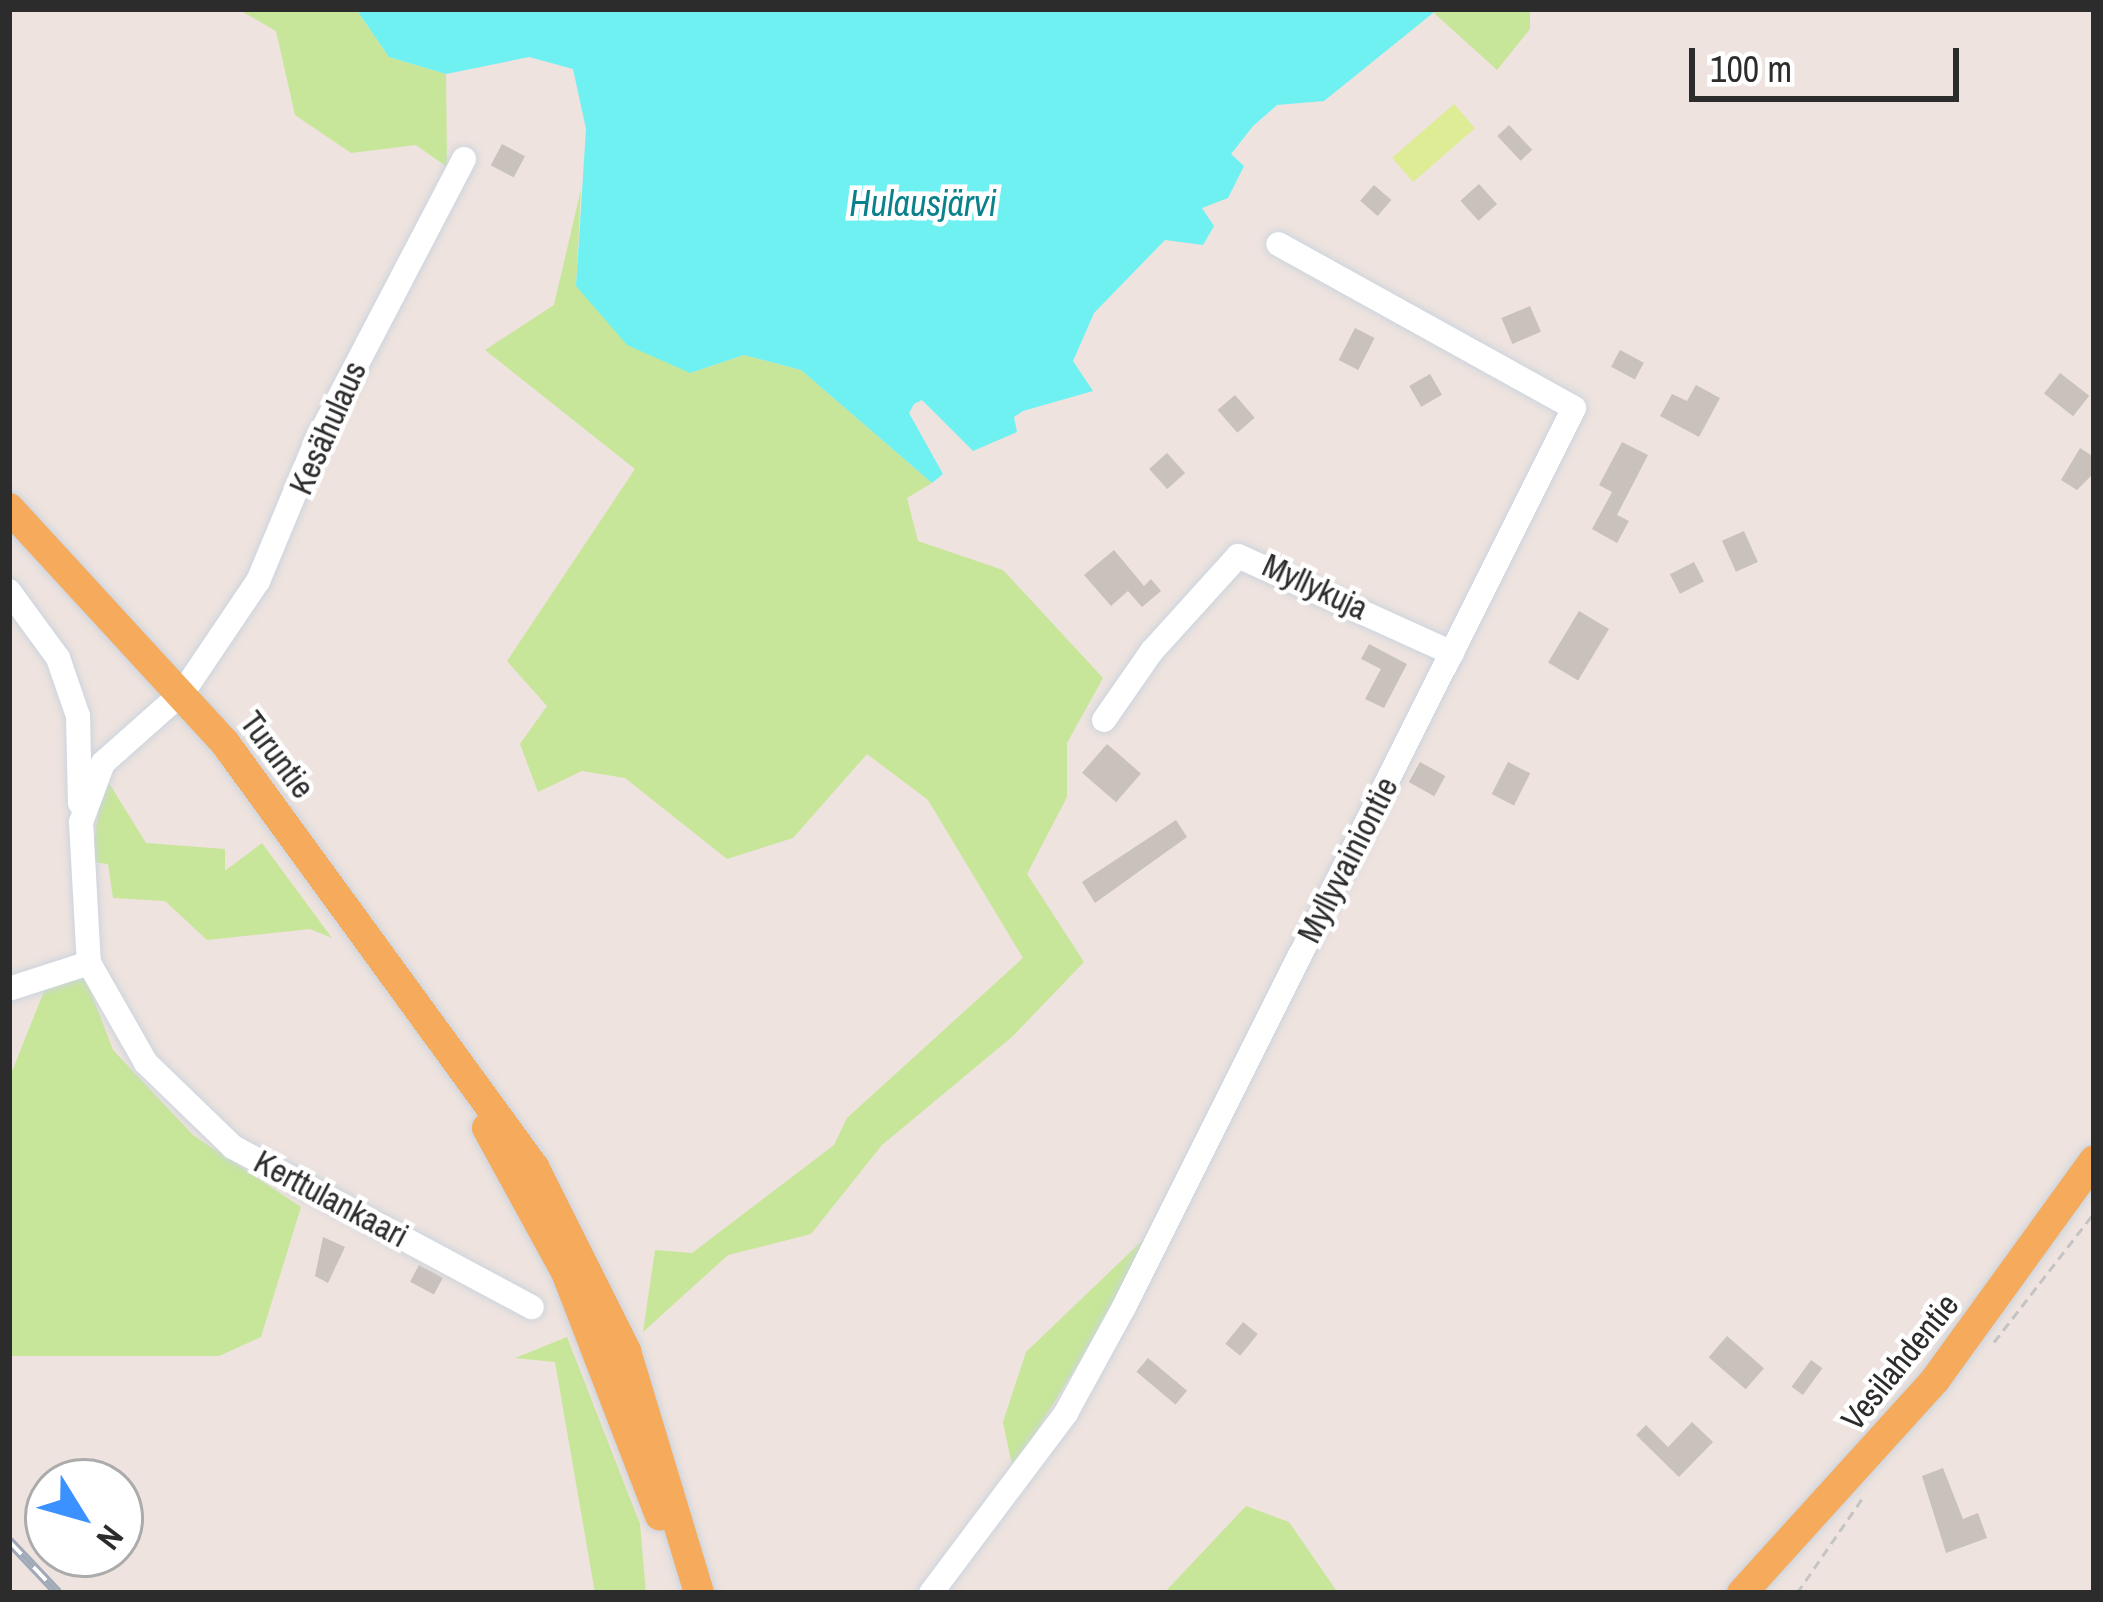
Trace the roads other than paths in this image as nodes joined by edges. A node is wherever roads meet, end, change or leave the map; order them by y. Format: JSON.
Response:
{"nodes":[{"id":1,"x":464,"y":159,"type":"dead end"},
{"id":2,"x":1278,"y":244,"type":"dead end"},
{"id":3,"x":9,"y":508,"type":"edge"},
{"id":4,"x":9,"y":591,"type":"edge"},
{"id":5,"x":1452,"y":653,"type":"junction"},
{"id":6,"x":183,"y":692,"type":"junction"},
{"id":7,"x":1104,"y":720,"type":"dead end"},
{"id":8,"x":81,"y":823,"type":"junction"},
{"id":9,"x":89,"y":963,"type":"junction"},
{"id":10,"x":9,"y":989,"type":"edge"},
{"id":11,"x":458,"y":1068,"type":"junction"},
{"id":12,"x":2094,"y":1160,"type":"edge"},
{"id":13,"x":532,"y":1307,"type":"dead end"},
{"id":14,"x":680,"y":1593,"type":"edge"},
{"id":15,"x":699,"y":1593,"type":"edge"},
{"id":16,"x":931,"y":1593,"type":"edge"},
{"id":17,"x":1742,"y":1593,"type":"edge"}],
"edges":[{"from":1,"to":6,"type":"street","name":"Kesähulaus"},
{"from":2,"to":5,"type":"street","name":"Myllyvainiontie"},
{"from":3,"to":6,"type":"main road","name":"Turuntie"},
{"from":4,"to":8,"type":"street"},
{"from":5,"to":7,"type":"street","name":"Myllykuja"},
{"from":5,"to":16,"type":"street","name":"Myllyvainiontie"},
{"from":6,"to":8,"type":"street","name":"Kerttulankaari"},
{"from":6,"to":11,"type":"main road","name":"Turuntie"},
{"from":8,"to":9,"type":"street","name":"Kerttulankaari"},
{"from":9,"to":10,"type":"street"},
{"from":9,"to":13,"type":"street","name":"Kerttulankaari"},
{"from":11,"to":14,"type":"main road","name":"Turuntie"},
{"from":11,"to":15,"type":"main road","name":"Turuntie"},
{"from":12,"to":17,"type":"main road","name":"Vesilahdentie"}]}
